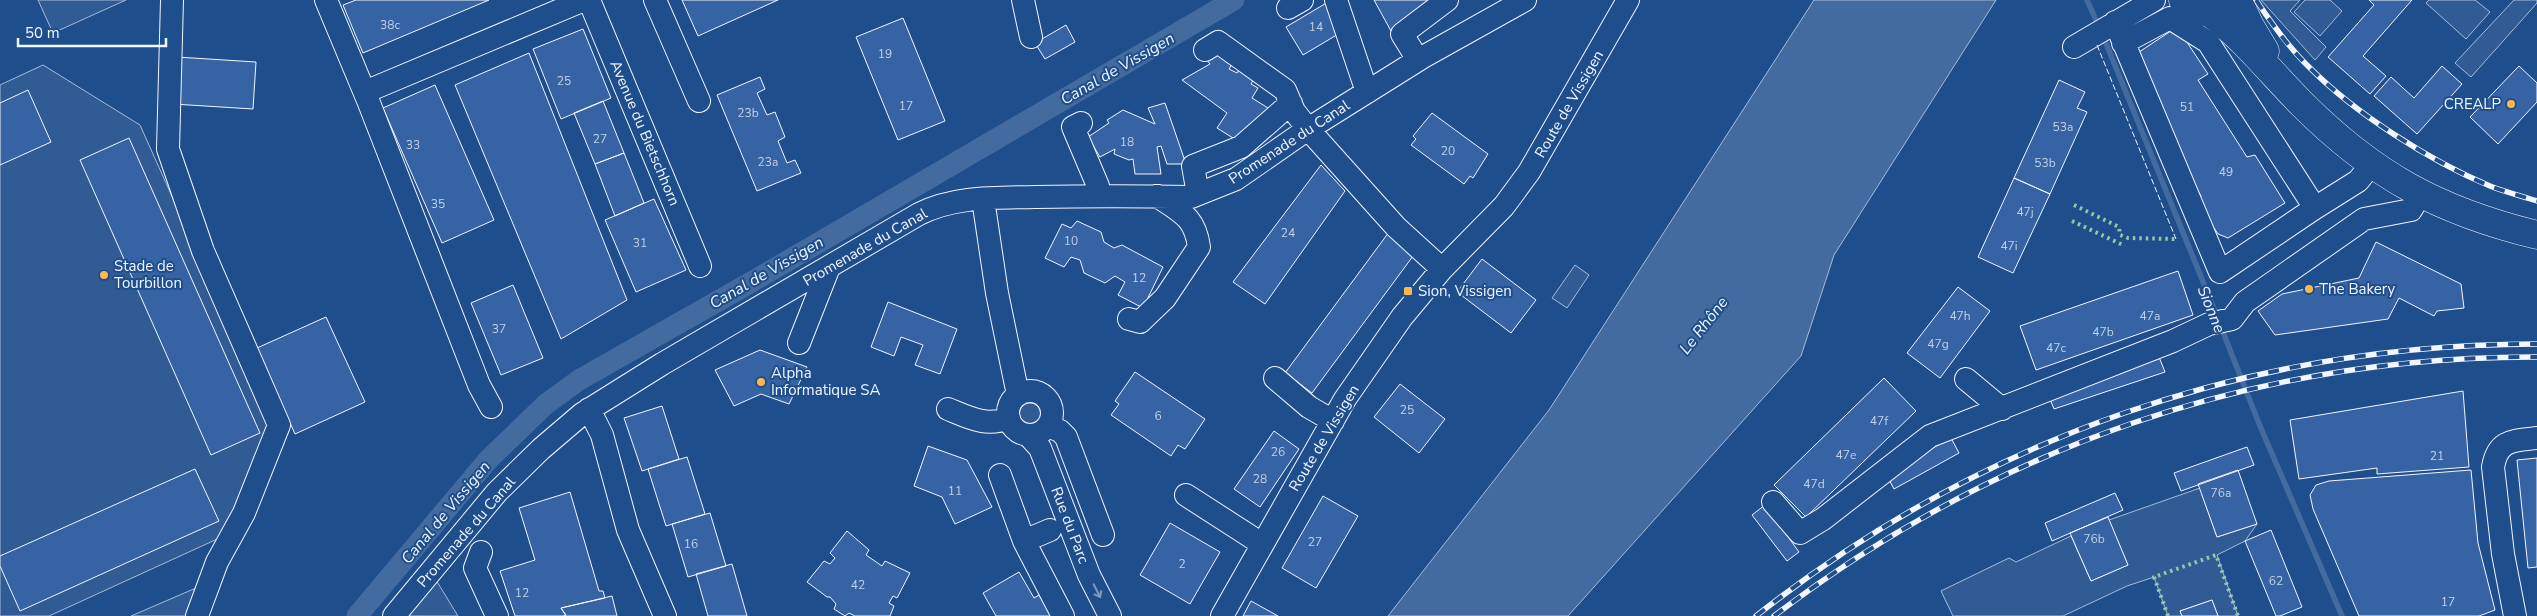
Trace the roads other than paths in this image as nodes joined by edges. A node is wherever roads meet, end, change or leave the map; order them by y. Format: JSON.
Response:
{"nodes":[{"id":1,"x":172,"y":0,"type":"edge"},
{"id":2,"x":326,"y":0,"type":"edge"},
{"id":3,"x":584,"y":0,"type":"edge"},
{"id":4,"x":589,"y":0,"type":"edge"},
{"id":5,"x":655,"y":0,"type":"edge"},
{"id":6,"x":1023,"y":0,"type":"edge"},
{"id":7,"x":1336,"y":0,"type":"edge"},
{"id":8,"x":1447,"y":0,"type":"edge"},
{"id":9,"x":1525,"y":0,"type":"edge"},
{"id":10,"x":1628,"y":0,"type":"edge"},
{"id":11,"x":2154,"y":0,"type":"edge"},
{"id":12,"x":2183,"y":0,"type":"edge"},
{"id":13,"x":2238,"y":0,"type":"edge"},
{"id":14,"x":2221,"y":6,"type":"edge"},
{"id":15,"x":1031,"y":37,"type":"dead end"},
{"id":16,"x":2124,"y":43,"type":"junction"},
{"id":17,"x":1205,"y":50,"type":"dead end"},
{"id":18,"x":1418,"y":60,"type":"junction"},
{"id":19,"x":365,"y":92,"type":"junction"},
{"id":20,"x":1367,"y":92,"type":"junction"},
{"id":21,"x":699,"y":101,"type":"dead end"},
{"id":22,"x":2300,"y":102,"type":"junction"},
{"id":23,"x":1291,"y":103,"type":"junction"},
{"id":24,"x":1081,"y":123,"type":"dead end"},
{"id":25,"x":1308,"y":129,"type":"junction"},
{"id":26,"x":2371,"y":165,"type":"junction"},
{"id":27,"x":1198,"y":194,"type":"junction"},
{"id":28,"x":1098,"y":195,"type":"junction"},
{"id":29,"x":2420,"y":195,"type":"junction"},
{"id":30,"x":1157,"y":196,"type":"junction"},
{"id":31,"x":983,"y":199,"type":"junction"},
{"id":32,"x":2315,"y":208,"type":"junction"},
{"id":33,"x":2537,"y":235,"type":"edge"},
{"id":34,"x":700,"y":266,"type":"dead end"},
{"id":35,"x":829,"y":267,"type":"junction"},
{"id":36,"x":1442,"y":269,"type":"junction"},
{"id":37,"x":1129,"y":319,"type":"dead end"},
{"id":38,"x":799,"y":343,"type":"dead end"},
{"id":39,"x":1275,"y":378,"type":"dead end"},
{"id":40,"x":1966,"y":379,"type":"dead end"},
{"id":41,"x":1018,"y":395,"type":"junction"},
{"id":42,"x":491,"y":407,"type":"dead end"},
{"id":43,"x":589,"y":409,"type":"junction"},
{"id":44,"x":2002,"y":409,"type":"junction"},
{"id":45,"x":948,"y":410,"type":"dead end"},
{"id":46,"x":1009,"y":418,"type":"junction"},
{"id":47,"x":1333,"y":421,"type":"junction"},
{"id":48,"x":1038,"y":431,"type":"junction"},
{"id":49,"x":2537,"y":438,"type":"edge"},
{"id":50,"x":1000,"y":476,"type":"dead end"},
{"id":51,"x":1186,"y":495,"type":"dead end"},
{"id":52,"x":1772,"y":502,"type":"dead end"},
{"id":53,"x":1050,"y":530,"type":"dead end"},
{"id":54,"x":1103,"y":535,"type":"dead end"},
{"id":55,"x":1024,"y":541,"type":"junction"},
{"id":56,"x":1262,"y":544,"type":"junction"},
{"id":57,"x":481,"y":552,"type":"dead end"},
{"id":58,"x":197,"y":616,"type":"edge"},
{"id":59,"x":394,"y":616,"type":"edge"},
{"id":60,"x":497,"y":616,"type":"edge"},
{"id":61,"x":665,"y":616,"type":"edge"},
{"id":62,"x":1063,"y":616,"type":"edge"},
{"id":63,"x":1110,"y":616,"type":"edge"},
{"id":64,"x":1222,"y":616,"type":"edge"},
{"id":65,"x":2515,"y":616,"type":"edge"}],
"edges":[{"from":1,"to":58,"type":"street"},
{"from":2,"to":19,"type":"street"},
{"from":3,"to":19,"type":"street"},
{"from":4,"to":34,"type":"street","name":"Avenue du Bietschhorn"},
{"from":5,"to":21,"type":"street"},
{"from":6,"to":15,"type":"street"},
{"from":7,"to":20,"type":"street"},
{"from":8,"to":18,"type":"street"},
{"from":9,"to":18,"type":"street","name":"Promenade du Canal"},
{"from":10,"to":36,"type":"street","name":"Route de Vissigen"},
{"from":11,"to":16,"type":"street"},
{"from":12,"to":14,"type":"main road"},
{"from":13,"to":22,"type":"main road"},
{"from":14,"to":22,"type":"main road"},
{"from":16,"to":32,"type":"street"},
{"from":16,"to":32,"type":"street"},
{"from":17,"to":23,"type":"street"},
{"from":18,"to":20,"type":"street","name":"Promenade du Canal"},
{"from":19,"to":42,"type":"street"},
{"from":20,"to":25,"type":"street","name":"Promenade du Canal"},
{"from":22,"to":26,"type":"main road"},
{"from":23,"to":25,"type":"street"},
{"from":23,"to":27,"type":"street"},
{"from":24,"to":28,"type":"street"},
{"from":25,"to":27,"type":"street","name":"Promenade du Canal"},
{"from":25,"to":36,"type":"street"},
{"from":26,"to":29,"type":"main road"},
{"from":26,"to":32,"type":"street"},
{"from":27,"to":30,"type":"street","name":"Promenade du Canal"},
{"from":28,"to":30,"type":"street","name":"Promenade du Canal"},
{"from":28,"to":31,"type":"street","name":"Promenade du Canal"},
{"from":29,"to":33,"type":"main road"},
{"from":29,"to":44,"type":"street"},
{"from":30,"to":37,"type":"street"},
{"from":31,"to":35,"type":"street","name":"Promenade du Canal"},
{"from":31,"to":41,"type":"street"},
{"from":35,"to":38,"type":"street"},
{"from":35,"to":43,"type":"street","name":"Promenade du Canal"},
{"from":36,"to":47,"type":"street","name":"Route de Vissigen"},
{"from":39,"to":47,"type":"street"},
{"from":40,"to":44,"type":"street"},
{"from":41,"to":46,"type":"street"},
{"from":41,"to":48,"type":"street"},
{"from":43,"to":59,"type":"street","name":"Promenade du Canal"},
{"from":43,"to":61,"type":"street"},
{"from":44,"to":52,"type":"street"},
{"from":45,"to":46,"type":"street"},
{"from":46,"to":48,"type":"street","name":"Rue du Parc"},
{"from":47,"to":56,"type":"street","name":"Route de Vissigen"},
{"from":48,"to":54,"type":"street"},
{"from":48,"to":63,"type":"street","name":"Rue du Parc","one_way":true},
{"from":49,"to":65,"type":"street"},
{"from":50,"to":55,"type":"street"},
{"from":51,"to":56,"type":"street"},
{"from":53,"to":55,"type":"street"},
{"from":55,"to":62,"type":"street"},
{"from":56,"to":64,"type":"street","name":"Route de Vissigen"},
{"from":57,"to":60,"type":"street"}]}
